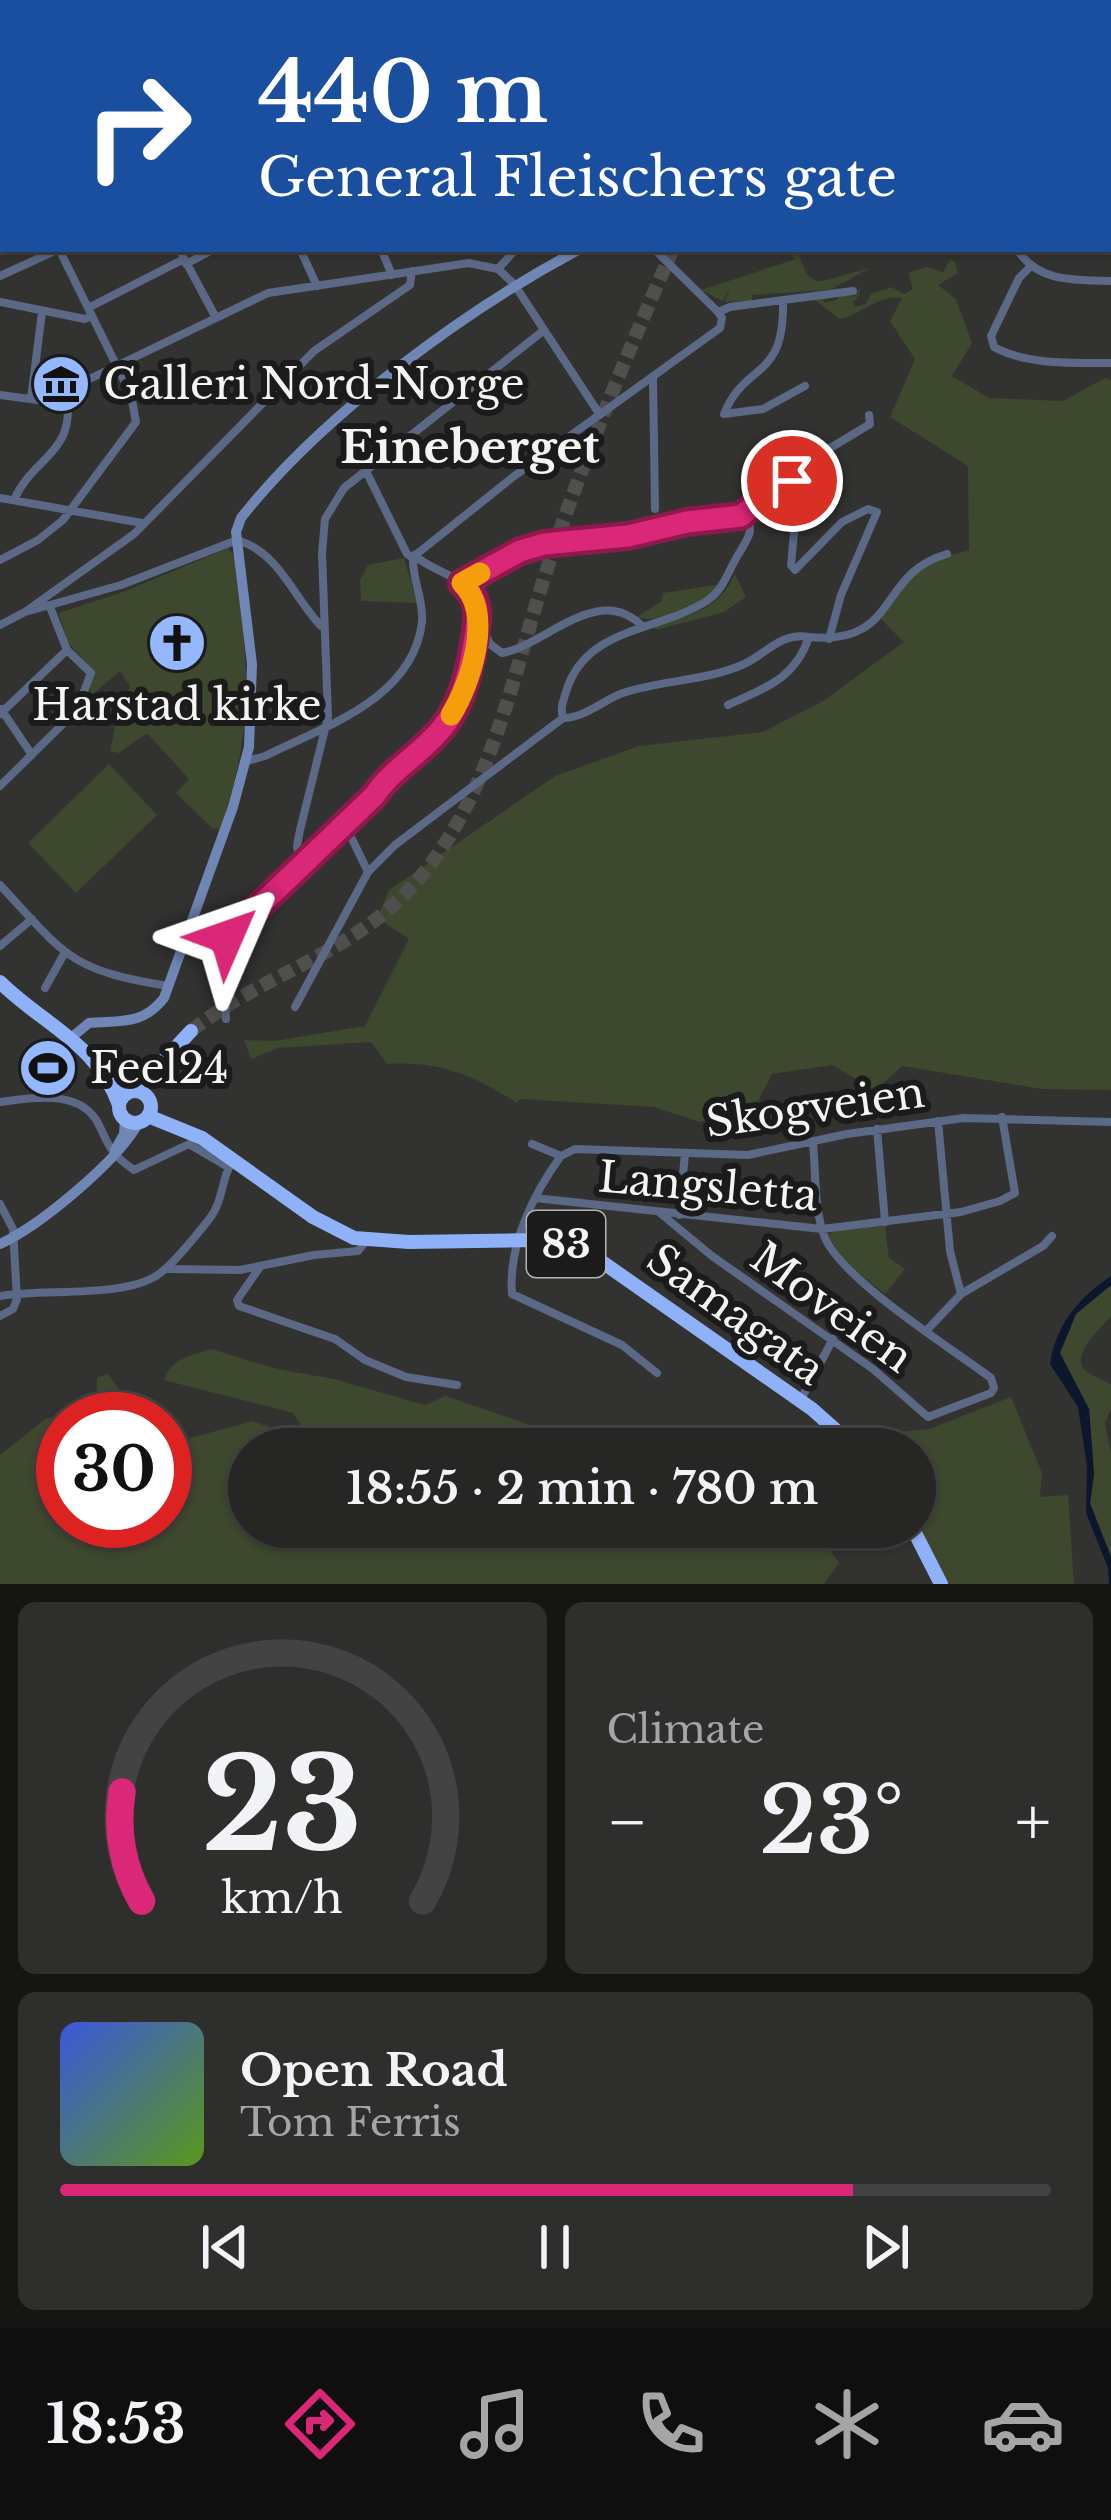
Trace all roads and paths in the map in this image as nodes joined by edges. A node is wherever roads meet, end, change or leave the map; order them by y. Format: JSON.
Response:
{"nodes":[{"id":1,"x":53,"y":252,"type":"edge"},
{"id":2,"x":60,"y":252,"type":"edge"},
{"id":3,"x":180,"y":252,"type":"edge"},
{"id":4,"x":207,"y":252,"type":"edge"},
{"id":5,"x":301,"y":252,"type":"edge"},
{"id":6,"x":382,"y":252,"type":"edge"},
{"id":7,"x":513,"y":252,"type":"edge"},
{"id":8,"x":574,"y":252,"type":"edge"},
{"id":9,"x":657,"y":252,"type":"edge"},
{"id":10,"x":1019,"y":252,"type":"edge"},
{"id":11,"x":185,"y":262,"type":"junction"},
{"id":12,"x":1031,"y":266,"type":"junction"},
{"id":13,"x":498,"y":269,"type":"junction"},
{"id":14,"x":412,"y":272,"type":"junction"},
{"id":15,"x":392,"y":274,"type":"junction"},
{"id":16,"x":2,"y":276,"type":"edge"},
{"id":17,"x":1111,"y":281,"type":"edge"},
{"id":18,"x":514,"y":284,"type":"junction"},
{"id":19,"x":316,"y":286,"type":"junction"},
{"id":20,"x":853,"y":291,"type":"dead end"},
{"id":21,"x":783,"y":300,"type":"junction"},
{"id":22,"x":5,"y":303,"type":"edge"},
{"id":23,"x":42,"y":311,"type":"junction"},
{"id":24,"x":90,"y":312,"type":"junction"},
{"id":25,"x":718,"y":312,"type":"junction"},
{"id":26,"x":214,"y":316,"type":"junction"},
{"id":27,"x":543,"y":331,"type":"junction"},
{"id":28,"x":1111,"y":363,"type":"edge"},
{"id":29,"x":117,"y":366,"type":"junction"},
{"id":30,"x":653,"y":376,"type":"junction"},
{"id":31,"x":806,"y":386,"type":"dead end"},
{"id":32,"x":0,"y":395,"type":"edge"},
{"id":33,"x":31,"y":399,"type":"junction"},
{"id":34,"x":68,"y":404,"type":"junction"},
{"id":35,"x":600,"y":415,"type":"junction"},
{"id":36,"x":869,"y":415,"type":"dead end"},
{"id":37,"x":365,"y":469,"type":"junction"},
{"id":38,"x":789,"y":476,"type":"junction"},
{"id":39,"x":0,"y":498,"type":"edge"},
{"id":40,"x":14,"y":500,"type":"junction"},
{"id":41,"x":71,"y":509,"type":"junction"},
{"id":42,"x":655,"y":509,"type":"dead end"},
{"id":43,"x":745,"y":514,"type":"junction"},
{"id":44,"x":144,"y":523,"type":"junction"},
{"id":45,"x":237,"y":540,"type":"junction"},
{"id":46,"x":947,"y":554,"type":"dead end"},
{"id":47,"x":413,"y":556,"type":"junction"},
{"id":48,"x":0,"y":560,"type":"edge"},
{"id":49,"x":462,"y":583,"type":"junction"},
{"id":50,"x":50,"y":607,"type":"junction"},
{"id":51,"x":25,"y":611,"type":"junction"},
{"id":52,"x":478,"y":620,"type":"junction"},
{"id":53,"x":0,"y":625,"type":"edge"},
{"id":54,"x":642,"y":626,"type":"junction"},
{"id":55,"x":322,"y":627,"type":"junction"},
{"id":56,"x":809,"y":638,"type":"junction"},
{"id":57,"x":829,"y":639,"type":"junction"},
{"id":58,"x":67,"y":650,"type":"junction"},
{"id":59,"x":728,"y":705,"type":"dead end"},
{"id":60,"x":1,"y":711,"type":"edge"},
{"id":61,"x":563,"y":718,"type":"junction"},
{"id":62,"x":327,"y":725,"type":"junction"},
{"id":63,"x":32,"y":755,"type":"junction"},
{"id":64,"x":247,"y":761,"type":"junction"},
{"id":65,"x":0,"y":786,"type":"edge"},
{"id":66,"x":340,"y":829,"type":"junction"},
{"id":67,"x":300,"y":865,"type":"junction"},
{"id":68,"x":368,"y":872,"type":"junction"},
{"id":69,"x":0,"y":885,"type":"edge"},
{"id":70,"x":32,"y":919,"type":"junction"},
{"id":71,"x":214,"y":943,"type":"junction"},
{"id":72,"x":0,"y":946,"type":"edge"},
{"id":73,"x":184,"y":948,"type":"junction"},
{"id":74,"x":64,"y":954,"type":"junction"},
{"id":75,"x":170,"y":986,"type":"junction"},
{"id":76,"x":2,"y":988,"type":"edge"},
{"id":77,"x":45,"y":988,"type":"dead end"},
{"id":78,"x":295,"y":1007,"type":"dead end"},
{"id":79,"x":226,"y":1019,"type":"dead end"},
{"id":80,"x":191,"y":1031,"type":"tunnel mouth"},
{"id":81,"x":74,"y":1034,"type":"junction"},
{"id":82,"x":0,"y":1102,"type":"edge"},
{"id":83,"x":137,"y":1105,"type":"junction"},
{"id":84,"x":1002,"y":1117,"type":"junction"},
{"id":85,"x":938,"y":1121,"type":"junction"},
{"id":86,"x":1111,"y":1122,"type":"edge"},
{"id":87,"x":877,"y":1129,"type":"junction"},
{"id":88,"x":532,"y":1144,"type":"dead end"},
{"id":89,"x":813,"y":1144,"type":"junction"},
{"id":90,"x":114,"y":1153,"type":"junction"},
{"id":91,"x":685,"y":1154,"type":"junction"},
{"id":92,"x":561,"y":1156,"type":"junction"},
{"id":93,"x":231,"y":1162,"type":"junction"},
{"id":94,"x":535,"y":1198,"type":"junction"},
{"id":95,"x":0,"y":1204,"type":"edge"},
{"id":96,"x":660,"y":1214,"type":"junction"},
{"id":97,"x":946,"y":1214,"type":"junction"},
{"id":98,"x":679,"y":1215,"type":"junction"},
{"id":99,"x":884,"y":1222,"type":"junction"},
{"id":100,"x":822,"y":1229,"type":"junction"},
{"id":101,"x":1052,"y":1236,"type":"dead end"},
{"id":102,"x":14,"y":1238,"type":"junction"},
{"id":103,"x":519,"y":1239,"type":"junction"},
{"id":104,"x":366,"y":1240,"type":"junction"},
{"id":105,"x":0,"y":1244,"type":"edge"},
{"id":106,"x":260,"y":1267,"type":"junction"},
{"id":107,"x":165,"y":1268,"type":"junction"},
{"id":108,"x":17,"y":1294,"type":"junction"},
{"id":109,"x":961,"y":1294,"type":"junction"},
{"id":110,"x":0,"y":1296,"type":"edge"},
{"id":111,"x":0,"y":1316,"type":"edge"},
{"id":112,"x":927,"y":1330,"type":"junction"},
{"id":113,"x":832,"y":1339,"type":"junction"},
{"id":114,"x":657,"y":1373,"type":"dead end"},
{"id":115,"x":457,"y":1385,"type":"dead end"},
{"id":116,"x":800,"y":1401,"type":"junction"},
{"id":117,"x":837,"y":1428,"type":"edge"},
{"id":118,"x":922,"y":1548,"type":"edge"},
{"id":119,"x":940,"y":1584,"type":"edge"}],
"edges":[{"from":1,"to":16,"type":"street"},
{"from":2,"to":24,"type":"street"},
{"from":3,"to":11,"type":"street"},
{"from":4,"to":11,"type":"street"},
{"from":5,"to":19,"type":"street"},
{"from":6,"to":15,"type":"street"},
{"from":7,"to":13,"type":"street"},
{"from":8,"to":18,"type":"street"},
{"from":9,"to":25,"type":"street"},
{"from":10,"to":12,"type":"street"},
{"from":11,"to":24,"type":"street"},
{"from":11,"to":26,"type":"street"},
{"from":12,"to":17,"type":"street"},
{"from":12,"to":28,"type":"street"},
{"from":13,"to":14,"type":"street"},
{"from":13,"to":18,"type":"street"},
{"from":14,"to":15,"type":"street"},
{"from":14,"to":44,"type":"street"},
{"from":15,"to":19,"type":"street"},
{"from":18,"to":27,"type":"street"},
{"from":18,"to":45,"type":"street"},
{"from":19,"to":26,"type":"street"},
{"from":20,"to":21,"type":"street"},
{"from":21,"to":25,"type":"street"},
{"from":21,"to":31,"type":"street"},
{"from":22,"to":23,"type":"street"},
{"from":23,"to":24,"type":"street"},
{"from":23,"to":33,"type":"street"},
{"from":24,"to":29,"type":"street"},
{"from":25,"to":30,"type":"street"},
{"from":26,"to":29,"type":"street"},
{"from":27,"to":35,"type":"street"},
{"from":27,"to":37,"type":"street"},
{"from":29,"to":34,"type":"street"},
{"from":29,"to":41,"type":"street"},
{"from":30,"to":35,"type":"street"},
{"from":30,"to":42,"type":"street"},
{"from":32,"to":33,"type":"street"},
{"from":33,"to":34,"type":"street"},
{"from":34,"to":40,"type":"street"},
{"from":35,"to":47,"type":"street"},
{"from":36,"to":38,"type":"street"},
{"from":37,"to":47,"type":"street"},
{"from":37,"to":55,"type":"street"},
{"from":38,"to":43,"type":"street"},
{"from":38,"to":57,"type":"street"},
{"from":39,"to":40,"type":"street"},
{"from":40,"to":41,"type":"street"},
{"from":41,"to":44,"type":"street"},
{"from":41,"to":48,"type":"street"},
{"from":43,"to":49,"type":"street"},
{"from":43,"to":54,"type":"street"},
{"from":44,"to":51,"type":"street"},
{"from":45,"to":50,"type":"street"},
{"from":45,"to":55,"type":"street"},
{"from":45,"to":64,"type":"street"},
{"from":46,"to":57,"type":"street"},
{"from":47,"to":49,"type":"street"},
{"from":47,"to":62,"type":"street"},
{"from":49,"to":52,"type":"street"},
{"from":50,"to":51,"type":"street"},
{"from":50,"to":58,"type":"street"},
{"from":51,"to":53,"type":"street"},
{"from":52,"to":54,"type":"street"},
{"from":52,"to":66,"type":"street"},
{"from":54,"to":61,"type":"street"},
{"from":55,"to":62,"type":"street"},
{"from":56,"to":57,"type":"street"},
{"from":56,"to":59,"type":"street"},
{"from":56,"to":61,"type":"street"},
{"from":58,"to":60,"type":"street"},
{"from":58,"to":63,"type":"street"},
{"from":60,"to":63,"type":"street"},
{"from":61,"to":68,"type":"street"},
{"from":62,"to":64,"type":"street"},
{"from":62,"to":67,"type":"street"},
{"from":63,"to":65,"type":"street"},
{"from":64,"to":73,"type":"street"},
{"from":66,"to":67,"type":"street"},
{"from":66,"to":68,"type":"street"},
{"from":67,"to":71,"type":"street"},
{"from":68,"to":78,"type":"street"},
{"from":69,"to":70,"type":"street"},
{"from":70,"to":72,"type":"street"},
{"from":70,"to":74,"type":"street"},
{"from":71,"to":73,"type":"street"},
{"from":71,"to":79,"type":"street"},
{"from":73,"to":75,"type":"street"},
{"from":74,"to":75,"type":"street"},
{"from":74,"to":77,"type":"street"},
{"from":75,"to":81,"type":"street"},
{"from":76,"to":81,"type":"highway","name":"Samagata","number":"83"},
{"from":80,"to":83,"type":"highway"},
{"from":81,"to":83,"type":"highway","name":"Samagata","number":"83"},
{"from":82,"to":90,"type":"street"},
{"from":83,"to":90,"type":"street"},
{"from":83,"to":93,"type":"highway","name":"Samagata","number":"83"},
{"from":84,"to":85,"type":"street","name":"Skogveien"},
{"from":84,"to":86,"type":"street","name":"Skogveien"},
{"from":84,"to":97,"type":"street","name":"Langsletta"},
{"from":85,"to":87,"type":"street","name":"Skogveien"},
{"from":85,"to":97,"type":"street"},
{"from":87,"to":89,"type":"street","name":"Skogveien"},
{"from":87,"to":99,"type":"street"},
{"from":88,"to":92,"type":"street","name":"Skogveien"},
{"from":89,"to":91,"type":"street","name":"Skogveien"},
{"from":89,"to":100,"type":"street"},
{"from":90,"to":93,"type":"street"},
{"from":90,"to":102,"type":"street"},
{"from":91,"to":92,"type":"street","name":"Skogveien"},
{"from":91,"to":98,"type":"street"},
{"from":92,"to":94,"type":"street"},
{"from":93,"to":104,"type":"highway","name":"Samagata","number":"83"},
{"from":93,"to":107,"type":"street"},
{"from":94,"to":96,"type":"street","name":"Langsletta"},
{"from":94,"to":103,"type":"street"},
{"from":95,"to":102,"type":"street"},
{"from":96,"to":98,"type":"street","name":"Langsletta"},
{"from":96,"to":113,"type":"street","name":"Moveien"},
{"from":97,"to":99,"type":"street","name":"Langsletta"},
{"from":97,"to":109,"type":"street"},
{"from":98,"to":100,"type":"street","name":"Langsletta"},
{"from":99,"to":100,"type":"street","name":"Langsletta"},
{"from":100,"to":112,"type":"street"},
{"from":101,"to":109,"type":"street"},
{"from":102,"to":105,"type":"street"},
{"from":102,"to":108,"type":"street"},
{"from":103,"to":104,"type":"highway","name":"Samagata","number":"83"},
{"from":103,"to":114,"type":"street"},
{"from":103,"to":116,"type":"highway","name":"Samagata","number":"83"},
{"from":104,"to":106,"type":"street"},
{"from":106,"to":107,"type":"street"},
{"from":106,"to":115,"type":"street"},
{"from":107,"to":108,"type":"street"},
{"from":108,"to":110,"type":"street"},
{"from":108,"to":111,"type":"street"},
{"from":109,"to":112,"type":"street"},
{"from":112,"to":113,"type":"street","name":"Moveien"},
{"from":113,"to":116,"type":"street"},
{"from":116,"to":117,"type":"highway","name":"Samagata","number":"83"},
{"from":118,"to":119,"type":"highway"}]}
